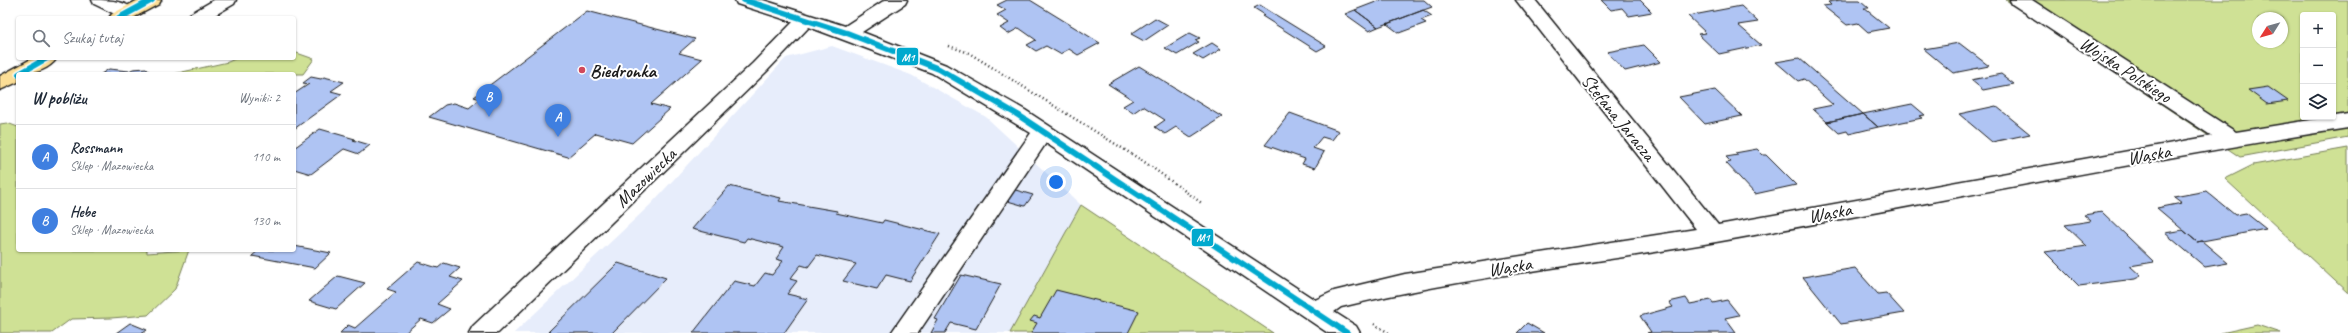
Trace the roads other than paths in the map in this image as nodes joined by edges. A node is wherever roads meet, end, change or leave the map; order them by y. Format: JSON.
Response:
{"nodes":[{"id":1,"x":101,"y":0,"type":"edge"},
{"id":2,"x":152,"y":0,"type":"edge"},
{"id":3,"x":227,"y":0,"type":"edge"},
{"id":4,"x":744,"y":0,"type":"edge"},
{"id":5,"x":898,"y":0,"type":"edge"},
{"id":6,"x":1525,"y":0,"type":"edge"},
{"id":7,"x":2019,"y":0,"type":"edge"},
{"id":8,"x":124,"y":16,"type":"edge"},
{"id":9,"x":200,"y":16,"type":"edge"},
{"id":10,"x":806,"y":19,"type":"junction"},
{"id":11,"x":847,"y":33,"type":"junction"},
{"id":12,"x":44,"y":60,"type":"edge"},
{"id":13,"x":22,"y":72,"type":"edge"},
{"id":14,"x":16,"y":75,"type":"edge"},
{"id":15,"x":0,"y":84,"type":"edge"},
{"id":16,"x":2348,"y":121,"type":"edge"},
{"id":17,"x":1043,"y":132,"type":"junction"},
{"id":18,"x":2232,"y":139,"type":"junction"},
{"id":19,"x":1713,"y":234,"type":"junction"},
{"id":20,"x":1315,"y":312,"type":"junction"},
{"id":21,"x":482,"y":333,"type":"edge"},
{"id":22,"x":904,"y":333,"type":"edge"},
{"id":23,"x":1347,"y":333,"type":"edge"}],
"edges":[{"from":1,"to":8,"type":"street"},
{"from":2,"to":8,"type":"main road"},
{"from":3,"to":9,"type":"street"},
{"from":4,"to":10,"type":"street"},
{"from":5,"to":11,"type":"street"},
{"from":6,"to":19,"type":"street","name":"Stefana Jaracza"},
{"from":7,"to":18,"type":"street","name":"Wojska Polskiego"},
{"from":10,"to":11,"type":"street"},
{"from":10,"to":21,"type":"street","name":"Mazowiecka"},
{"from":11,"to":17,"type":"street"},
{"from":12,"to":13,"type":"main road"},
{"from":14,"to":15,"type":"main road"},
{"from":16,"to":18,"type":"street","name":"Wąska"},
{"from":17,"to":20,"type":"street"},
{"from":17,"to":22,"type":"street"},
{"from":18,"to":19,"type":"street","name":"Wąska"},
{"from":19,"to":20,"type":"street","name":"Wąska"},
{"from":20,"to":23,"type":"street"}]}
